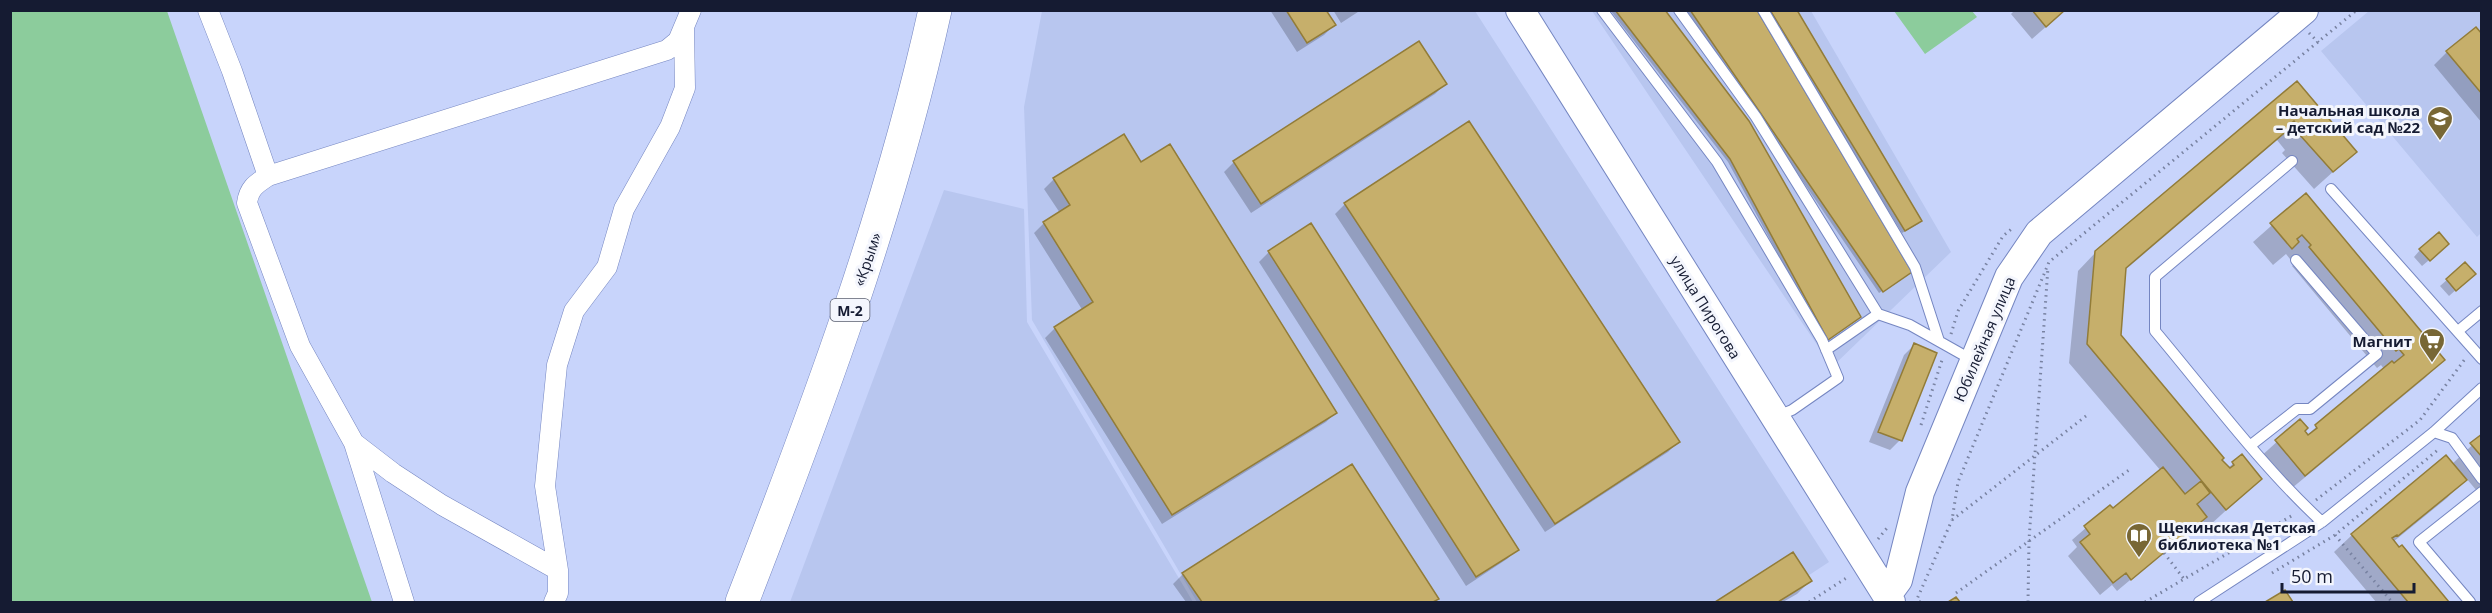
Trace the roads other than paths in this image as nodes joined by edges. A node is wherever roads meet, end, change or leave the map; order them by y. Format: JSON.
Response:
{"nodes":[{"id":1,"x":208,"y":10,"type":"edge"},
{"id":2,"x":935,"y":10,"type":"edge"},
{"id":3,"x":1520,"y":10,"type":"edge"},
{"id":4,"x":1602,"y":10,"type":"edge"},
{"id":5,"x":1679,"y":10,"type":"edge"},
{"id":6,"x":1763,"y":10,"type":"edge"},
{"id":7,"x":2304,"y":10,"type":"edge"},
{"id":8,"x":688,"y":20,"type":"edge"},
{"id":9,"x":2292,"y":161,"type":"dead end"},
{"id":10,"x":268,"y":176,"type":"junction"},
{"id":11,"x":2331,"y":189,"type":"dead end"},
{"id":12,"x":2296,"y":260,"type":"dead end"},
{"id":13,"x":2481,"y":311,"type":"edge"},
{"id":14,"x":1878,"y":314,"type":"junction"},
{"id":15,"x":2458,"y":331,"type":"junction"},
{"id":16,"x":1939,"y":341,"type":"junction"},
{"id":17,"x":1826,"y":350,"type":"junction"},
{"id":18,"x":2481,"y":359,"type":"edge"},
{"id":19,"x":1974,"y":361,"type":"junction"},
{"id":20,"x":2481,"y":388,"type":"edge"},
{"id":21,"x":1775,"y":417,"type":"junction"},
{"id":22,"x":2433,"y":432,"type":"junction"},
{"id":23,"x":354,"y":443,"type":"junction"},
{"id":24,"x":2251,"y":445,"type":"junction"},
{"id":25,"x":2481,"y":479,"type":"edge"},
{"id":26,"x":2481,"y":492,"type":"edge"},
{"id":27,"x":2322,"y":522,"type":"junction"},
{"id":28,"x":558,"y":570,"type":"junction"},
{"id":29,"x":1886,"y":600,"type":"edge"},
{"id":30,"x":404,"y":603,"type":"edge"},
{"id":31,"x":554,"y":603,"type":"edge"},
{"id":32,"x":742,"y":603,"type":"edge"},
{"id":33,"x":2199,"y":603,"type":"edge"},
{"id":34,"x":2470,"y":603,"type":"edge"}],
"edges":[{"from":1,"to":10,"type":"street"},
{"from":2,"to":32,"type":"highway","name":"«Крым»","number":"М-2"},
{"from":3,"to":21,"type":"street","name":"улица Пирогова"},
{"from":4,"to":17,"type":"lane"},
{"from":5,"to":14,"type":"lane"},
{"from":6,"to":16,"type":"lane"},
{"from":7,"to":19,"type":"street","name":"Юбилейная улица"},
{"from":8,"to":10,"type":"street"},
{"from":8,"to":28,"type":"street"},
{"from":9,"to":24,"type":"lane"},
{"from":10,"to":23,"type":"street"},
{"from":11,"to":15,"type":"lane"},
{"from":12,"to":24,"type":"lane"},
{"from":13,"to":15,"type":"lane"},
{"from":14,"to":16,"type":"lane"},
{"from":14,"to":17,"type":"lane"},
{"from":15,"to":18,"type":"lane"},
{"from":16,"to":19,"type":"lane"},
{"from":17,"to":21,"type":"lane"},
{"from":19,"to":29,"type":"street","name":"Юбилейная улица"},
{"from":20,"to":22,"type":"lane"},
{"from":21,"to":29,"type":"street","name":"улица Пирогова"},
{"from":22,"to":25,"type":"lane"},
{"from":22,"to":27,"type":"lane"},
{"from":23,"to":28,"type":"street"},
{"from":23,"to":30,"type":"street"},
{"from":24,"to":27,"type":"lane"},
{"from":26,"to":34,"type":"lane"},
{"from":27,"to":33,"type":"lane"},
{"from":28,"to":31,"type":"street"}]}
